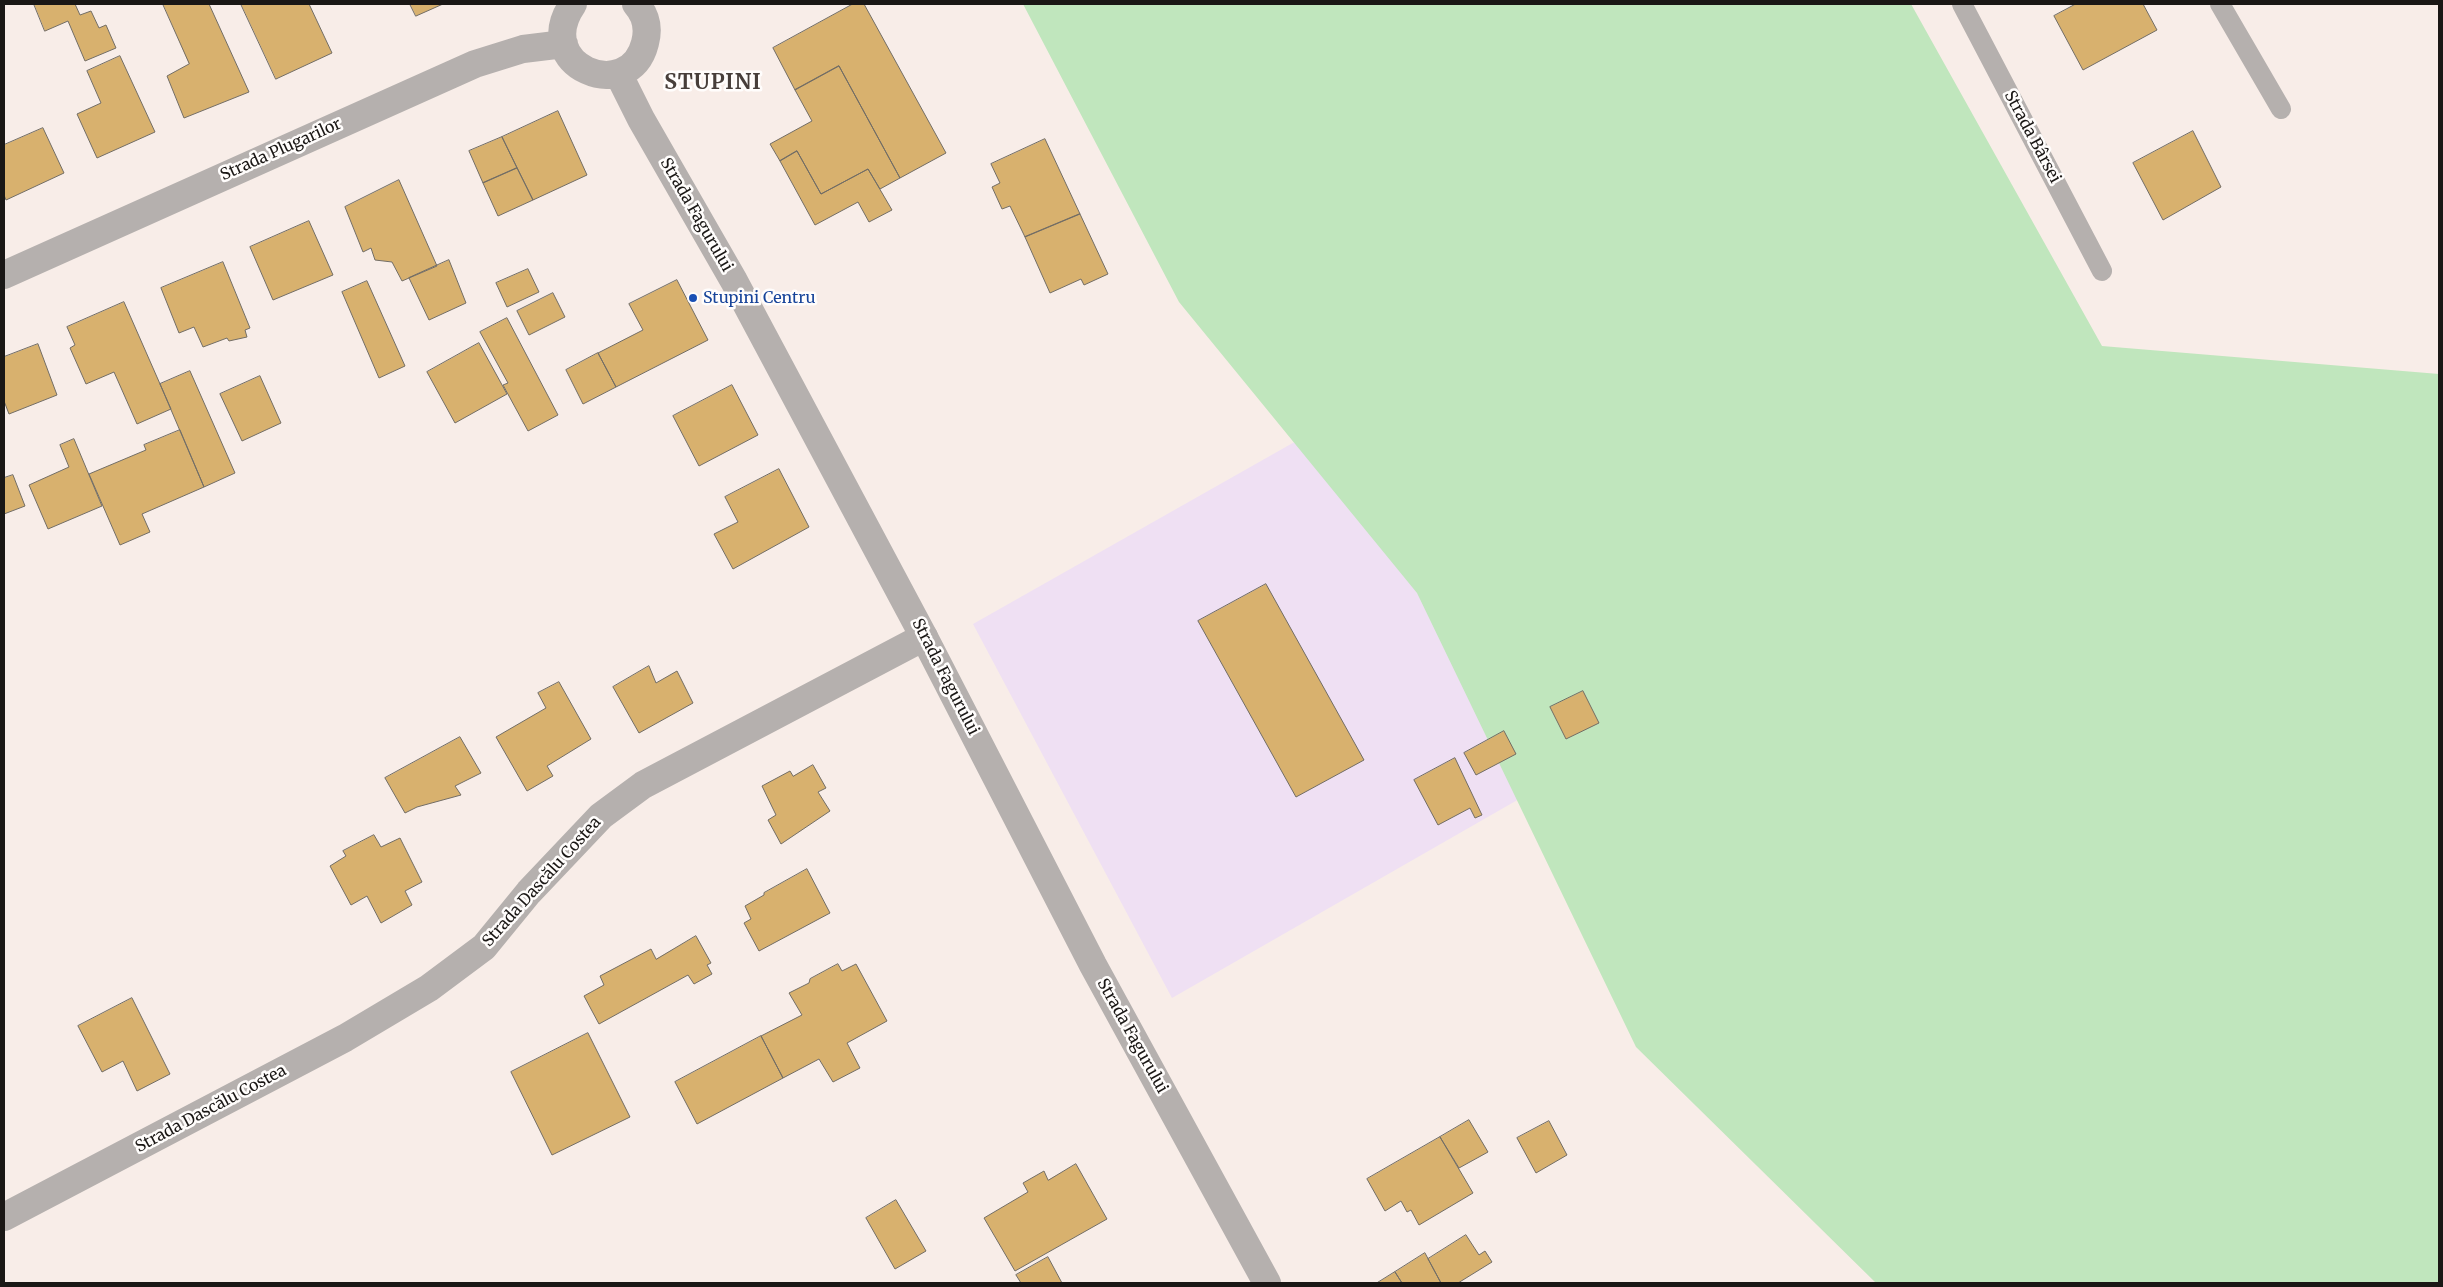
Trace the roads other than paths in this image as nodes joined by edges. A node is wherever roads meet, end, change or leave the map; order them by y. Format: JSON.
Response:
{"nodes":[{"id":1,"x":573,"y":4,"type":"edge"},
{"id":2,"x":1962,"y":4,"type":"edge"},
{"id":3,"x":2220,"y":4,"type":"edge"},
{"id":4,"x":643,"y":5,"type":"edge"},
{"id":5,"x":564,"y":44,"type":"junction"},
{"id":6,"x":618,"y":73,"type":"junction"},
{"id":7,"x":2282,"y":109,"type":"dead end"},
{"id":8,"x":2102,"y":271,"type":"dead end"},
{"id":9,"x":4,"y":274,"type":"edge"},
{"id":10,"x":924,"y":637,"type":"junction"},
{"id":11,"x":4,"y":1217,"type":"edge"},
{"id":12,"x":1267,"y":1283,"type":"edge"}],
"edges":[{"from":1,"to":5,"type":"street"},
{"from":2,"to":8,"type":"lane","name":"Strada Bârsei"},
{"from":3,"to":7,"type":"lane"},
{"from":4,"to":6,"type":"street"},
{"from":5,"to":6,"type":"street"},
{"from":5,"to":9,"type":"street","name":"Strada Plugarilor"},
{"from":6,"to":10,"type":"street","name":"Strada Fagurului"},
{"from":10,"to":11,"type":"street","name":"Strada Dascălu Costea"},
{"from":10,"to":12,"type":"street","name":"Strada Fagurului"}]}
